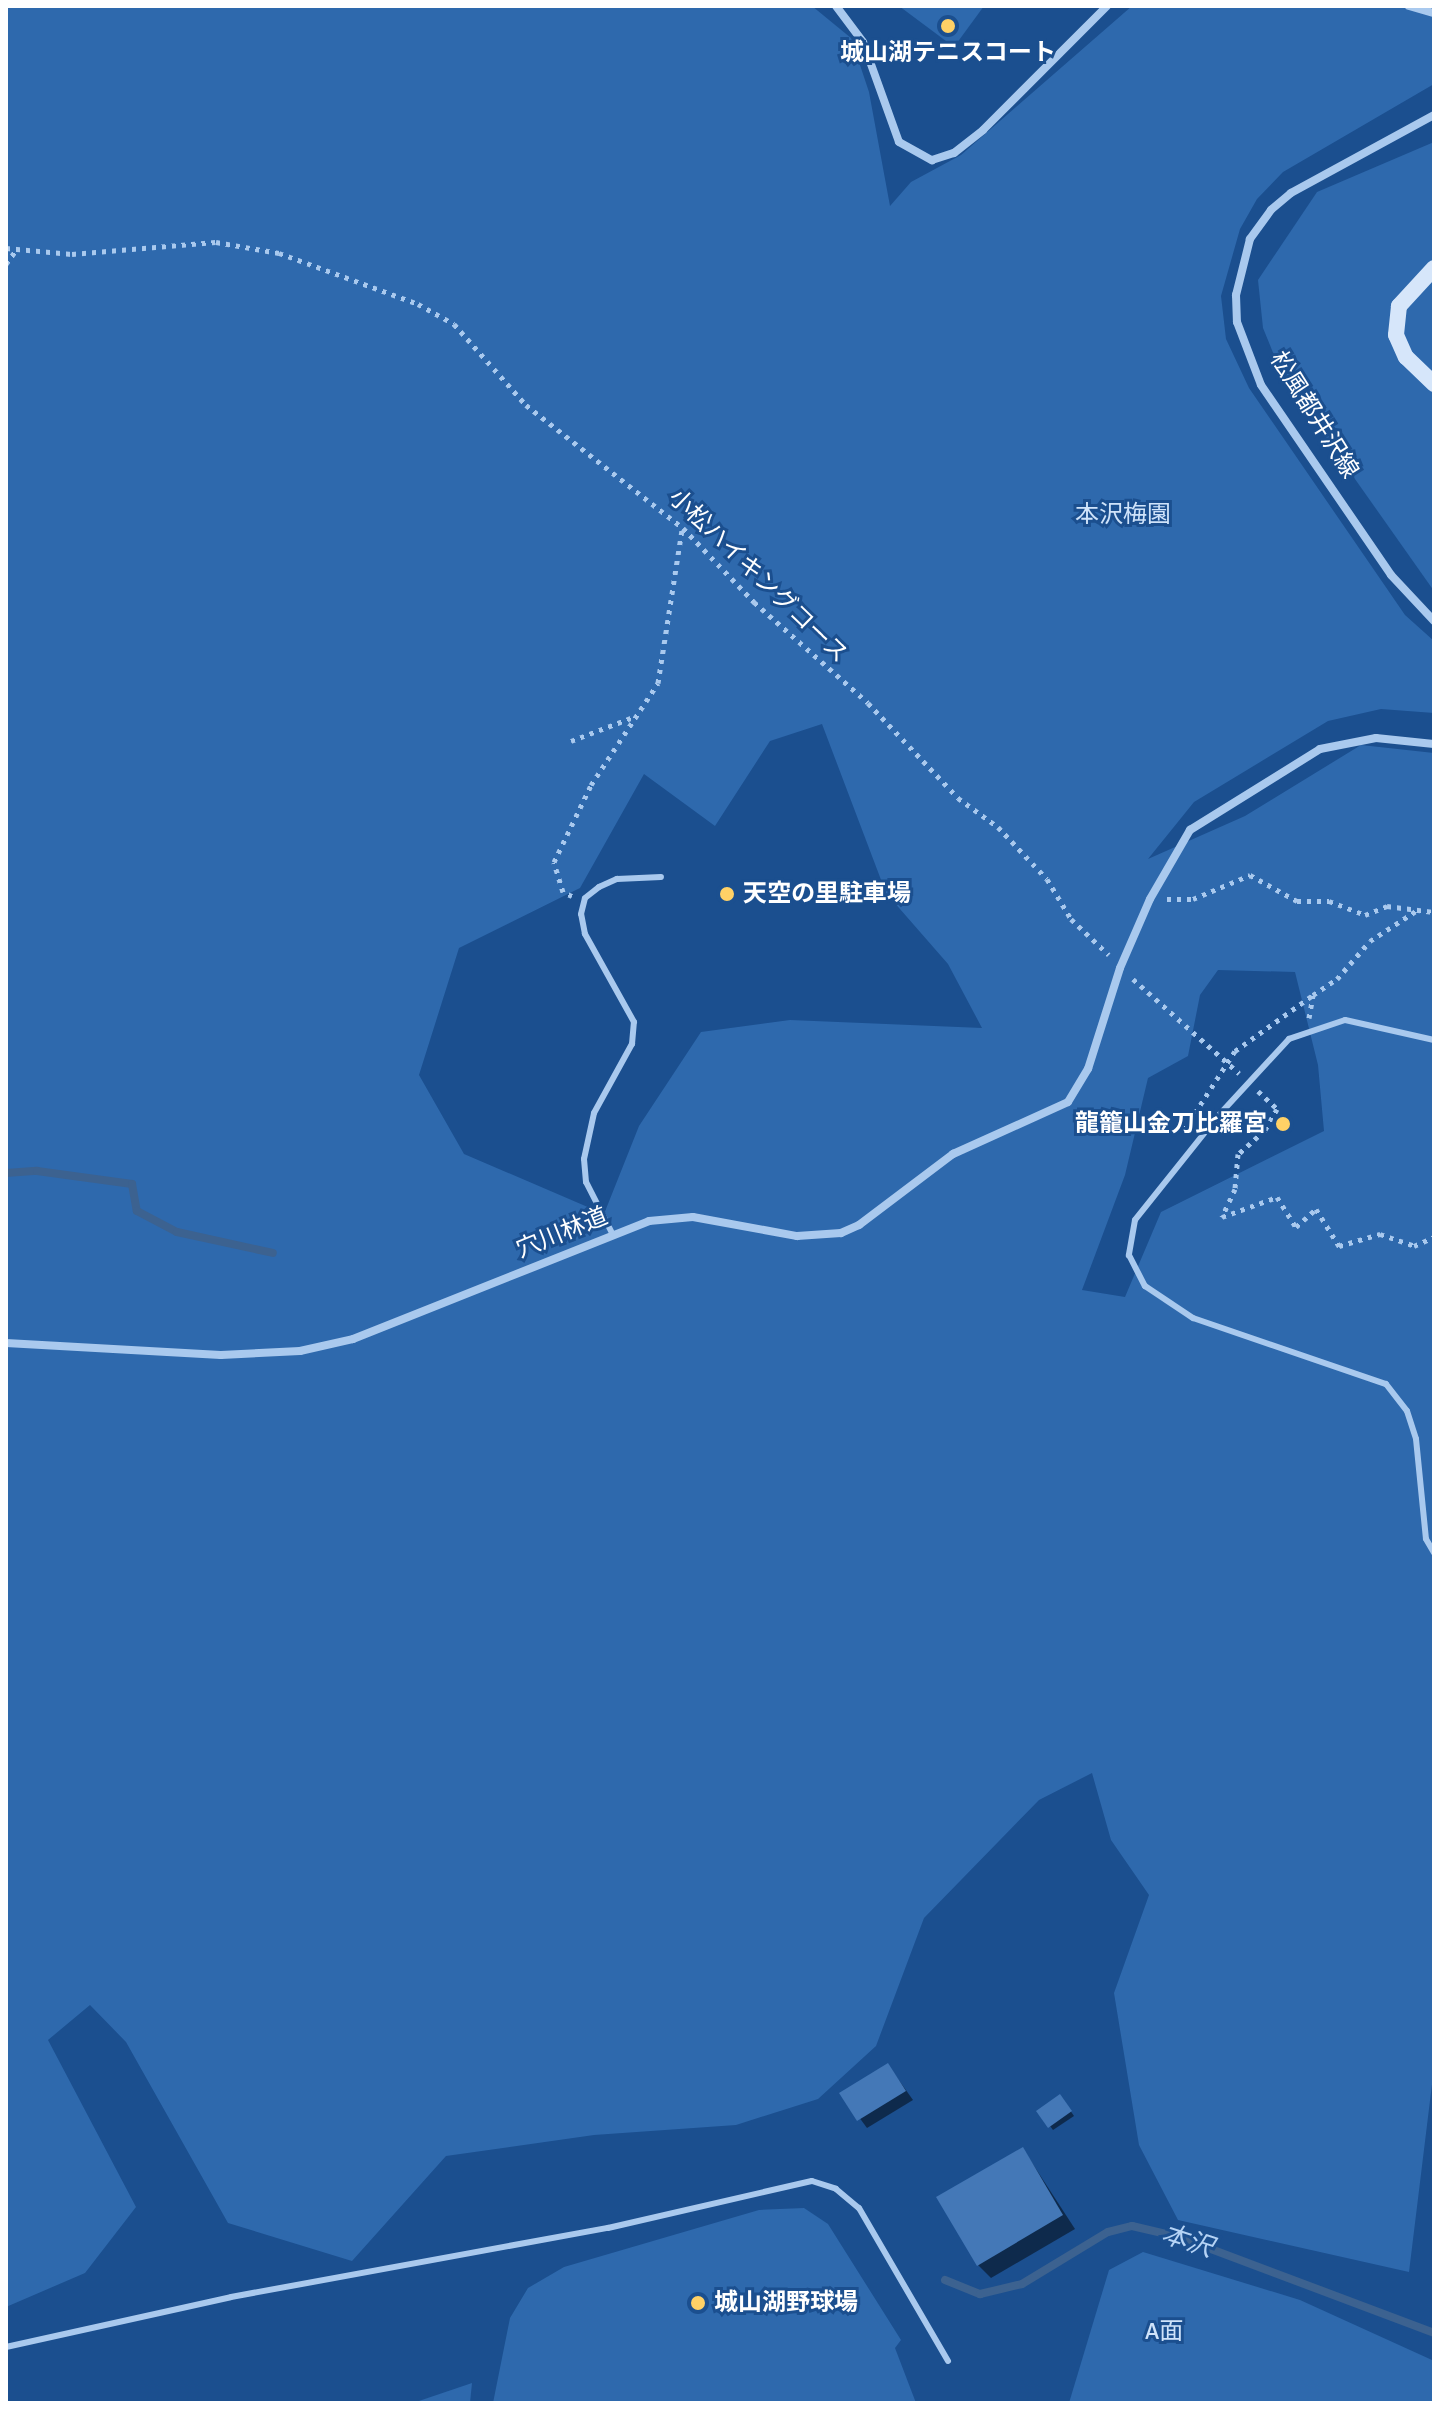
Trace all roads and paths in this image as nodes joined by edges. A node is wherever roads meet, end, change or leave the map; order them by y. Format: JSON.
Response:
{"nodes":[{"id":1,"x":836,"y":6,"type":"edge"},
{"id":2,"x":1107,"y":6,"type":"edge"},
{"id":3,"x":1409,"y":6,"type":"edge"},
{"id":4,"x":1434,"y":13,"type":"edge"},
{"id":5,"x":1434,"y":115,"type":"edge"},
{"id":6,"x":6,"y":248,"type":"edge"},
{"id":7,"x":16,"y":250,"type":"junction"},
{"id":8,"x":6,"y":264,"type":"edge"},
{"id":9,"x":1434,"y":268,"type":"edge"},
{"id":10,"x":1434,"y":384,"type":"edge"},
{"id":11,"x":683,"y":528,"type":"junction"},
{"id":12,"x":1434,"y":621,"type":"edge"},
{"id":13,"x":641,"y":714,"type":"junction"},
{"id":14,"x":571,"y":741,"type":"dead end"},
{"id":15,"x":1434,"y":744,"type":"edge"},
{"id":16,"x":661,"y":877,"type":"dead end"},
{"id":17,"x":1150,"y":899,"type":"junction"},
{"id":18,"x":584,"y":901,"type":"junction"},
{"id":19,"x":1417,"y":910,"type":"junction"},
{"id":20,"x":1434,"y":912,"type":"edge"},
{"id":21,"x":1120,"y":968,"type":"junction"},
{"id":22,"x":1302,"y":1031,"type":"junction"},
{"id":23,"x":1434,"y":1040,"type":"edge"},
{"id":24,"x":1248,"y":1081,"type":"junction"},
{"id":25,"x":612,"y":1233,"type":"junction"},
{"id":26,"x":1434,"y":1237,"type":"edge"},
{"id":27,"x":6,"y":1343,"type":"edge"},
{"id":28,"x":1434,"y":1553,"type":"edge"},
{"id":29,"x":6,"y":2347,"type":"edge"},
{"id":30,"x":948,"y":2361,"type":"dead end"}],
"edges":[{"from":1,"to":2,"type":"street"},
{"from":3,"to":4,"type":"street"},
{"from":5,"to":12,"type":"street","name":"松風都井沢線"},
{"from":6,"to":7,"type":"path","name":"小松ハイキングコース"},
{"from":7,"to":8,"type":"path"},
{"from":7,"to":11,"type":"path","name":"小松ハイキングコース"},
{"from":9,"to":10,"type":"street"},
{"from":11,"to":13,"type":"path"},
{"from":11,"to":21,"type":"path","name":"小松ハイキングコース"},
{"from":13,"to":14,"type":"path"},
{"from":13,"to":18,"type":"path"},
{"from":15,"to":17,"type":"street","name":"穴川林道"},
{"from":16,"to":18,"type":"lane"},
{"from":17,"to":19,"type":"path"},
{"from":17,"to":21,"type":"street","name":"穴川林道"},
{"from":18,"to":25,"type":"lane"},
{"from":19,"to":20,"type":"path"},
{"from":19,"to":22,"type":"path"},
{"from":21,"to":24,"type":"path","name":"小松ハイキングコース"},
{"from":21,"to":25,"type":"street","name":"穴川林道"},
{"from":22,"to":23,"type":"lane"},
{"from":22,"to":24,"type":"lane"},
{"from":24,"to":26,"type":"path","name":"小松ハイキングコース"},
{"from":24,"to":28,"type":"lane"},
{"from":25,"to":27,"type":"street","name":"穴川林道"},
{"from":29,"to":30,"type":"lane"}]}
